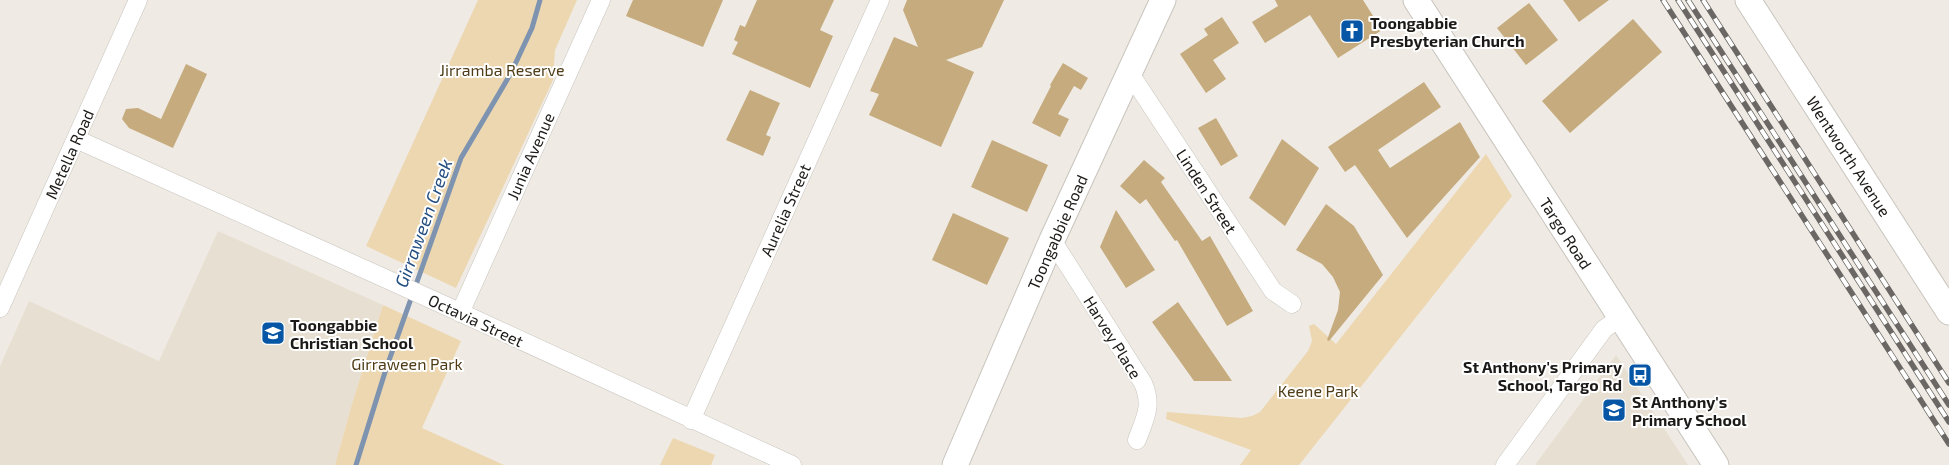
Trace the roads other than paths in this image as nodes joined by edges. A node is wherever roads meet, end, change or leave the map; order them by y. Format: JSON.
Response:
{"nodes":[{"id":1,"x":138,"y":0,"type":"edge"},
{"id":2,"x":600,"y":0,"type":"edge"},
{"id":3,"x":880,"y":0,"type":"edge"},
{"id":4,"x":1163,"y":0,"type":"edge"},
{"id":5,"x":1416,"y":0,"type":"edge"},
{"id":6,"x":1748,"y":0,"type":"edge"},
{"id":7,"x":1129,"y":72,"type":"junction"},
{"id":8,"x":76,"y":139,"type":"junction"},
{"id":9,"x":1052,"y":240,"type":"junction"},
{"id":10,"x":1292,"y":304,"type":"dead end"},
{"id":11,"x":0,"y":308,"type":"edge"},
{"id":12,"x":1949,"y":312,"type":"edge"},
{"id":13,"x":460,"y":313,"type":"junction"},
{"id":14,"x":1621,"y":317,"type":"junction"},
{"id":15,"x":691,"y":420,"type":"junction"},
{"id":16,"x":1137,"y":440,"type":"dead end"},
{"id":17,"x":792,"y":465,"type":"edge"},
{"id":18,"x":955,"y":465,"type":"edge"},
{"id":19,"x":1505,"y":465,"type":"edge"},
{"id":20,"x":1716,"y":465,"type":"edge"}],
"edges":[{"from":1,"to":8,"type":"street","name":"Metella Road"},
{"from":2,"to":13,"type":"street","name":"Junia Avenue"},
{"from":3,"to":15,"type":"street","name":"Aurelia Street"},
{"from":4,"to":7,"type":"main road","name":"Toongabbie Road"},
{"from":5,"to":14,"type":"main road","name":"Targo Road"},
{"from":6,"to":12,"type":"main road","name":"Wentworth Avenue"},
{"from":7,"to":9,"type":"main road","name":"Toongabbie Road"},
{"from":7,"to":10,"type":"street","name":"Linden Street"},
{"from":8,"to":11,"type":"street","name":"Metella Road"},
{"from":8,"to":13,"type":"street","name":"Octavia Street"},
{"from":9,"to":16,"type":"street","name":"Harvey Place"},
{"from":9,"to":18,"type":"main road","name":"Toongabbie Road"},
{"from":13,"to":15,"type":"street","name":"Octavia Street"},
{"from":14,"to":19,"type":"street"},
{"from":14,"to":20,"type":"main road","name":"Targo Road"},
{"from":15,"to":17,"type":"street","name":"Octavia Street"}]}
